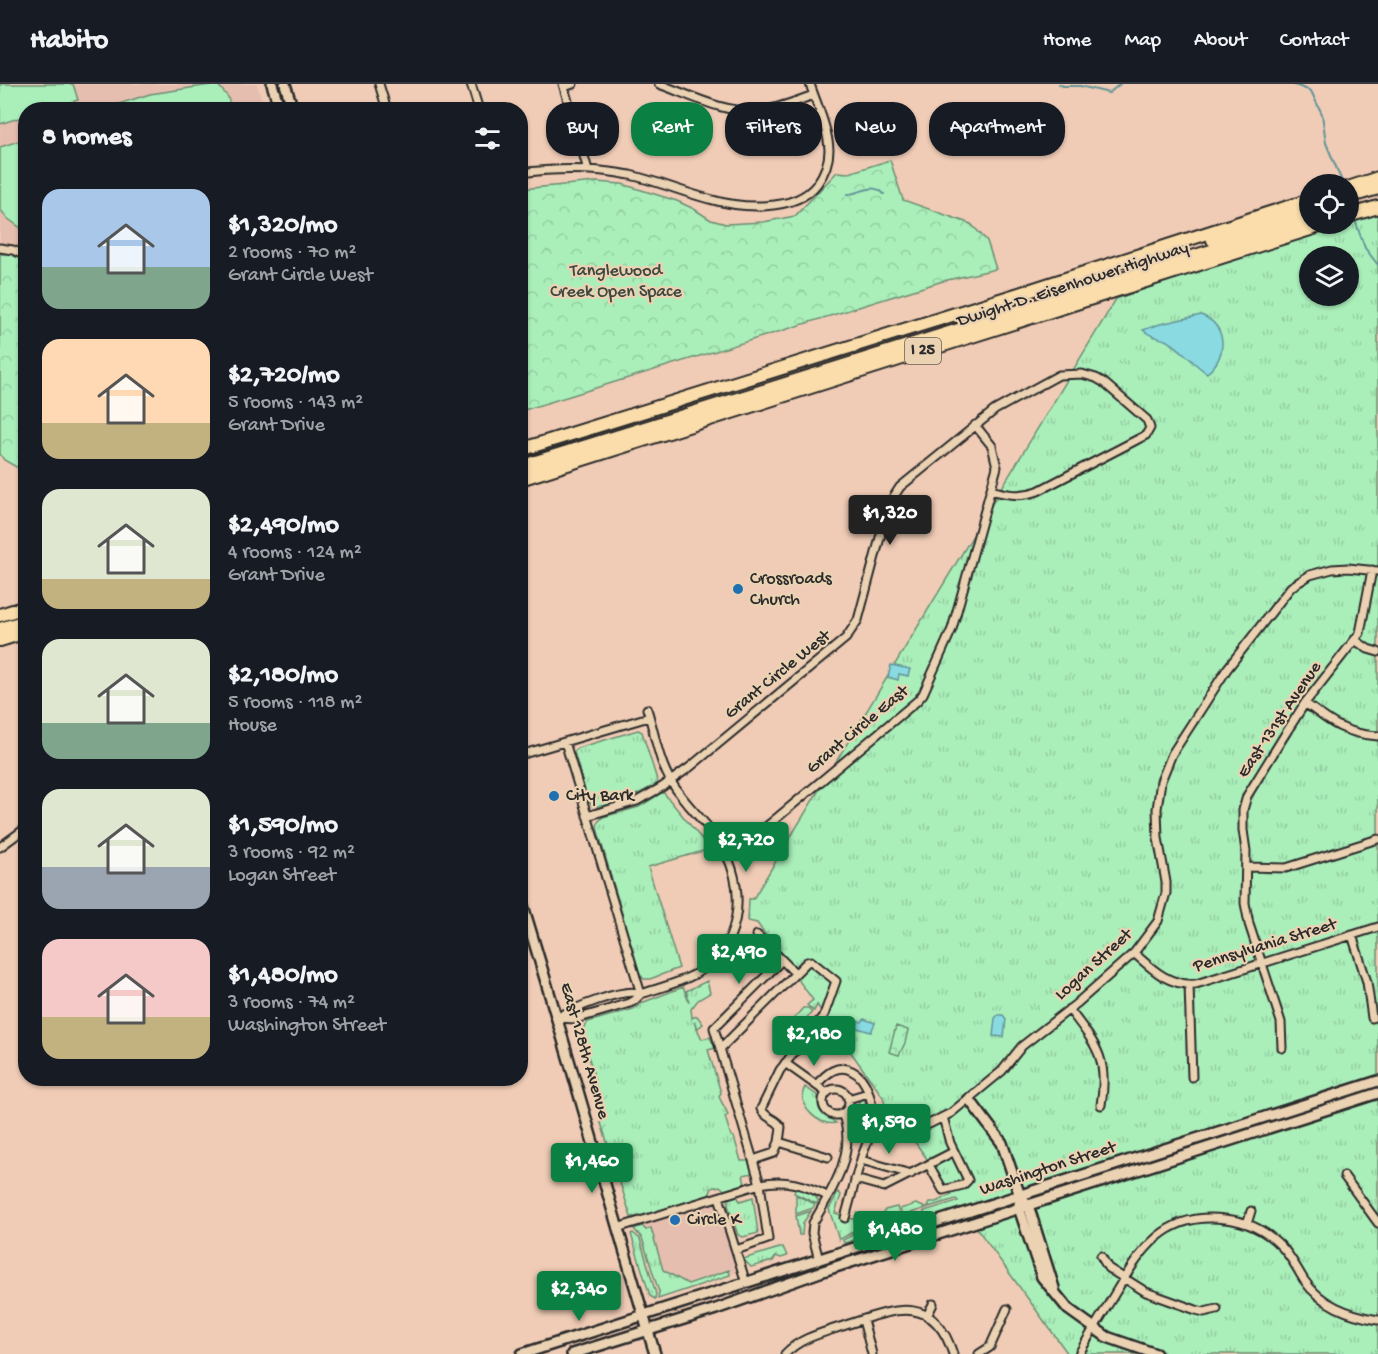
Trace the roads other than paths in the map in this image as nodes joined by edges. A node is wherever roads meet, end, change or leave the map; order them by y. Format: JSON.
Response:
{"nodes":[{"id":1,"x":272,"y":84,"type":"edge"},
{"id":2,"x":285,"y":84,"type":"edge"},
{"id":3,"x":379,"y":84,"type":"edge"},
{"id":4,"x":471,"y":84,"type":"edge"},
{"id":5,"x":573,"y":84,"type":"edge"},
{"id":6,"x":659,"y":84,"type":"edge"},
{"id":7,"x":810,"y":84,"type":"edge"},
{"id":8,"x":563,"y":85,"type":"edge"},
{"id":9,"x":814,"y":95,"type":"junction"},
{"id":10,"x":278,"y":102,"type":"edge"},
{"id":11,"x":291,"y":102,"type":"edge"},
{"id":12,"x":385,"y":102,"type":"edge"},
{"id":13,"x":476,"y":102,"type":"edge"},
{"id":14,"x":588,"y":170,"type":"junction"},
{"id":15,"x":528,"y":172,"type":"edge"},
{"id":16,"x":1378,"y":178,"type":"edge"},
{"id":17,"x":1378,"y":188,"type":"edge"},
{"id":18,"x":1364,"y":197,"type":"edge"},
{"id":19,"x":1378,"y":199,"type":"edge"},
{"id":20,"x":1299,"y":205,"type":"edge"},
{"id":21,"x":1299,"y":213,"type":"edge"},
{"id":22,"x":1299,"y":223,"type":"edge"},
{"id":23,"x":1299,"y":233,"type":"edge"},
{"id":24,"x":0,"y":248,"type":"edge"},
{"id":25,"x":18,"y":252,"type":"edge"},
{"id":26,"x":975,"y":425,"type":"junction"},
{"id":27,"x":528,"y":448,"type":"edge"},
{"id":28,"x":528,"y":456,"type":"edge"},
{"id":29,"x":528,"y":464,"type":"edge"},
{"id":30,"x":528,"y":476,"type":"edge"},
{"id":31,"x":991,"y":490,"type":"junction"},
{"id":32,"x":1375,"y":570,"type":"edge"},
{"id":33,"x":18,"y":609,"type":"edge"},
{"id":34,"x":0,"y":615,"type":"edge"},
{"id":35,"x":18,"y":615,"type":"edge"},
{"id":36,"x":0,"y":621,"type":"edge"},
{"id":37,"x":18,"y":623,"type":"edge"},
{"id":38,"x":0,"y":629,"type":"edge"},
{"id":39,"x":18,"y":634,"type":"edge"},
{"id":40,"x":0,"y":640,"type":"edge"},
{"id":41,"x":1355,"y":640,"type":"junction"},
{"id":42,"x":1378,"y":652,"type":"edge"},
{"id":43,"x":1305,"y":703,"type":"junction"},
{"id":44,"x":1378,"y":736,"type":"edge"},
{"id":45,"x":565,"y":742,"type":"junction"},
{"id":46,"x":528,"y":753,"type":"edge"},
{"id":47,"x":670,"y":781,"type":"junction"},
{"id":48,"x":587,"y":816,"type":"junction"},
{"id":49,"x":18,"y":834,"type":"edge"},
{"id":50,"x":1378,"y":839,"type":"edge"},
{"id":51,"x":0,"y":847,"type":"edge"},
{"id":52,"x":726,"y":853,"type":"junction"},
{"id":53,"x":1246,"y":867,"type":"junction"},
{"id":54,"x":528,"y":922,"type":"edge"},
{"id":55,"x":1378,"y":927,"type":"edge"},
{"id":56,"x":757,"y":935,"type":"dead end"},
{"id":57,"x":1352,"y":935,"type":"junction"},
{"id":58,"x":1134,"y":953,"type":"junction"},
{"id":59,"x":782,"y":960,"type":"junction"},
{"id":60,"x":1262,"y":963,"type":"junction"},
{"id":61,"x":795,"y":973,"type":"junction"},
{"id":62,"x":1189,"y":985,"type":"junction"},
{"id":63,"x":641,"y":994,"type":"junction"},
{"id":64,"x":1069,"y":1009,"type":"junction"},
{"id":65,"x":557,"y":1018,"type":"junction"},
{"id":66,"x":1371,"y":1018,"type":"dead end"},
{"id":67,"x":1282,"y":1048,"type":"dead end"},
{"id":68,"x":720,"y":1049,"type":"junction"},
{"id":69,"x":785,"y":1063,"type":"junction"},
{"id":70,"x":1192,"y":1077,"type":"dead end"},
{"id":71,"x":1378,"y":1081,"type":"edge"},
{"id":72,"x":817,"y":1084,"type":"junction"},
{"id":73,"x":827,"y":1092,"type":"junction"},
{"id":74,"x":868,"y":1093,"type":"junction"},
{"id":75,"x":1378,"y":1093,"type":"edge"},
{"id":76,"x":849,"y":1099,"type":"junction"},
{"id":77,"x":969,"y":1099,"type":"junction"},
{"id":78,"x":1101,"y":1105,"type":"dead end"},
{"id":79,"x":842,"y":1113,"type":"junction"},
{"id":80,"x":943,"y":1117,"type":"junction"},
{"id":81,"x":873,"y":1121,"type":"junction"},
{"id":82,"x":779,"y":1142,"type":"junction"},
{"id":83,"x":953,"y":1152,"type":"junction"},
{"id":84,"x":828,"y":1156,"type":"dead end"},
{"id":85,"x":753,"y":1160,"type":"junction"},
{"id":86,"x":861,"y":1160,"type":"junction"},
{"id":87,"x":929,"y":1165,"type":"junction"},
{"id":88,"x":911,"y":1174,"type":"junction"},
{"id":89,"x":1344,"y":1176,"type":"dead end"},
{"id":90,"x":855,"y":1179,"type":"junction"},
{"id":91,"x":760,"y":1184,"type":"junction"},
{"id":92,"x":827,"y":1196,"type":"junction"},
{"id":93,"x":1020,"y":1196,"type":"junction"},
{"id":94,"x":719,"y":1197,"type":"junction"},
{"id":95,"x":1023,"y":1207,"type":"junction"},
{"id":96,"x":1251,"y":1211,"type":"dead end"},
{"id":97,"x":845,"y":1218,"type":"dead end"},
{"id":98,"x":1378,"y":1223,"type":"edge"},
{"id":99,"x":1247,"y":1224,"type":"junction"},
{"id":100,"x":617,"y":1228,"type":"junction"},
{"id":101,"x":736,"y":1250,"type":"junction"},
{"id":102,"x":1101,"y":1256,"type":"dead end"},
{"id":103,"x":819,"y":1260,"type":"junction"},
{"id":104,"x":823,"y":1271,"type":"junction"},
{"id":105,"x":1124,"y":1278,"type":"junction"},
{"id":106,"x":746,"y":1283,"type":"junction"},
{"id":107,"x":933,"y":1304,"type":"dead end"},
{"id":108,"x":1217,"y":1309,"type":"dead end"},
{"id":109,"x":1007,"y":1310,"type":"dead end"},
{"id":110,"x":644,"y":1316,"type":"junction"},
{"id":111,"x":927,"y":1316,"type":"junction"},
{"id":112,"x":863,"y":1320,"type":"junction"},
{"id":113,"x":1378,"y":1320,"type":"edge"},
{"id":114,"x":1094,"y":1328,"type":"junction"},
{"id":115,"x":648,"y":1331,"type":"junction"},
{"id":116,"x":522,"y":1354,"type":"edge"},
{"id":117,"x":572,"y":1354,"type":"edge"},
{"id":118,"x":655,"y":1354,"type":"edge"},
{"id":119,"x":784,"y":1354,"type":"edge"},
{"id":120,"x":872,"y":1354,"type":"edge"},
{"id":121,"x":953,"y":1354,"type":"edge"},
{"id":122,"x":979,"y":1354,"type":"edge"},
{"id":123,"x":1080,"y":1354,"type":"edge"},
{"id":124,"x":1156,"y":1354,"type":"edge"}],
"edges":[{"from":1,"to":10,"type":"main road"},
{"from":2,"to":11,"type":"main road"},
{"from":3,"to":12,"type":"street"},
{"from":4,"to":13,"type":"street"},
{"from":5,"to":8,"type":"street"},
{"from":6,"to":9,"type":"street"},
{"from":7,"to":9,"type":"street"},
{"from":8,"to":14,"type":"street"},
{"from":9,"to":14,"type":"street"},
{"from":14,"to":15,"type":"street"},
{"from":16,"to":18,"type":"highway"},
{"from":17,"to":18,"type":"highway"},
{"from":18,"to":19,"type":"highway"},
{"from":20,"to":27,"type":"highway","name":"Dwight D. Eisenhower Highway","number":"I 25"},
{"from":21,"to":28,"type":"highway"},
{"from":22,"to":29,"type":"highway"},
{"from":23,"to":30,"type":"highway","name":"Dwight D. Eisenhower Highway","number":"I 25"},
{"from":24,"to":25,"type":"street"},
{"from":26,"to":31,"type":"street","name":"Grant Circle East"},
{"from":26,"to":31,"type":"street","name":"Grant Circle West"},
{"from":26,"to":47,"type":"street","name":"Grant Circle West"},
{"from":31,"to":52,"type":"street","name":"Grant Circle East"},
{"from":32,"to":41,"type":"street","name":"East 131st Avenue"},
{"from":32,"to":58,"type":"street","name":"Logan Street"},
{"from":33,"to":34,"type":"highway"},
{"from":35,"to":36,"type":"highway"},
{"from":37,"to":38,"type":"highway"},
{"from":39,"to":40,"type":"highway"},
{"from":41,"to":42,"type":"street"},
{"from":41,"to":43,"type":"street","name":"East 131st Avenue"},
{"from":43,"to":44,"type":"street"},
{"from":43,"to":53,"type":"street","name":"East 131st Avenue"},
{"from":45,"to":46,"type":"street"},
{"from":45,"to":47,"type":"street"},
{"from":45,"to":48,"type":"street"},
{"from":47,"to":48,"type":"street","name":"Grant Circle West"},
{"from":47,"to":52,"type":"street"},
{"from":48,"to":63,"type":"street"},
{"from":49,"to":51,"type":"street"},
{"from":50,"to":53,"type":"street"},
{"from":52,"to":63,"type":"street"},
{"from":53,"to":60,"type":"street","name":"East 131st Avenue"},
{"from":54,"to":65,"type":"main road","name":"East 128th Avenue"},
{"from":55,"to":57,"type":"street","name":"Pennsylvania Street"},
{"from":56,"to":59,"type":"street"},
{"from":57,"to":60,"type":"street","name":"Pennsylvania Street"},
{"from":57,"to":66,"type":"street"},
{"from":58,"to":62,"type":"street","name":"Pennsylvania Street"},
{"from":58,"to":64,"type":"street","name":"Logan Street"},
{"from":59,"to":61,"type":"street"},
{"from":59,"to":68,"type":"street"},
{"from":60,"to":62,"type":"street","name":"Pennsylvania Street"},
{"from":60,"to":67,"type":"street","name":"East 131st Avenue"},
{"from":61,"to":68,"type":"street"},
{"from":61,"to":69,"type":"street"},
{"from":62,"to":70,"type":"street"},
{"from":63,"to":65,"type":"street"},
{"from":63,"to":65,"type":"street"},
{"from":64,"to":77,"type":"street","name":"Logan Street"},
{"from":64,"to":78,"type":"street"},
{"from":65,"to":100,"type":"main road","name":"East 128th Avenue"},
{"from":68,"to":85,"type":"street"},
{"from":69,"to":72,"type":"street"},
{"from":69,"to":82,"type":"street"},
{"from":71,"to":93,"type":"main road","name":"Washington Street"},
{"from":72,"to":73,"type":"street"},
{"from":72,"to":74,"type":"street"},
{"from":73,"to":76,"type":"street"},
{"from":73,"to":79,"type":"street"},
{"from":74,"to":76,"type":"street"},
{"from":74,"to":81,"type":"street"},
{"from":75,"to":95,"type":"main road","name":"Washington Street"},
{"from":76,"to":79,"type":"street"},
{"from":77,"to":80,"type":"street","name":"Logan Street"},
{"from":77,"to":93,"type":"main road"},
{"from":79,"to":92,"type":"street"},
{"from":80,"to":81,"type":"street","name":"Logan Street"},
{"from":80,"to":83,"type":"street"},
{"from":81,"to":86,"type":"street"},
{"from":82,"to":84,"type":"street"},
{"from":82,"to":85,"type":"street"},
{"from":83,"to":87,"type":"street"},
{"from":83,"to":87,"type":"street"},
{"from":85,"to":91,"type":"street"},
{"from":86,"to":88,"type":"street"},
{"from":86,"to":90,"type":"street"},
{"from":87,"to":88,"type":"street"},
{"from":88,"to":90,"type":"street"},
{"from":89,"to":98,"type":"street"},
{"from":90,"to":97,"type":"street"},
{"from":91,"to":92,"type":"street"},
{"from":91,"to":94,"type":"street"},
{"from":91,"to":101,"type":"street"},
{"from":92,"to":103,"type":"street"},
{"from":93,"to":95,"type":"main road"},
{"from":93,"to":103,"type":"main road","name":"Washington Street"},
{"from":94,"to":100,"type":"street"},
{"from":94,"to":101,"type":"street"},
{"from":95,"to":104,"type":"main road","name":"Washington Street"},
{"from":95,"to":114,"type":"main road"},
{"from":96,"to":99,"type":"street"},
{"from":99,"to":105,"type":"street"},
{"from":99,"to":113,"type":"street"},
{"from":100,"to":110,"type":"main road","name":"East 128th Avenue"},
{"from":101,"to":106,"type":"street"},
{"from":102,"to":105,"type":"street"},
{"from":103,"to":104,"type":"main road"},
{"from":103,"to":106,"type":"main road","name":"Washington Street"},
{"from":104,"to":115,"type":"main road","name":"Washington Street"},
{"from":105,"to":108,"type":"street"},
{"from":105,"to":114,"type":"street"},
{"from":106,"to":110,"type":"main road","name":"Washington Street"},
{"from":107,"to":111,"type":"street"},
{"from":109,"to":122,"type":"street"},
{"from":110,"to":115,"type":"main road","name":"East 128th Avenue"},
{"from":110,"to":116,"type":"main road","name":"Washington Street"},
{"from":111,"to":112,"type":"street"},
{"from":111,"to":121,"type":"street"},
{"from":112,"to":119,"type":"street"},
{"from":112,"to":120,"type":"street"},
{"from":114,"to":123,"type":"street"},
{"from":114,"to":124,"type":"main road"},
{"from":115,"to":117,"type":"main road","name":"Washington Street"},
{"from":115,"to":118,"type":"main road","name":"East 128th Avenue"}]}
